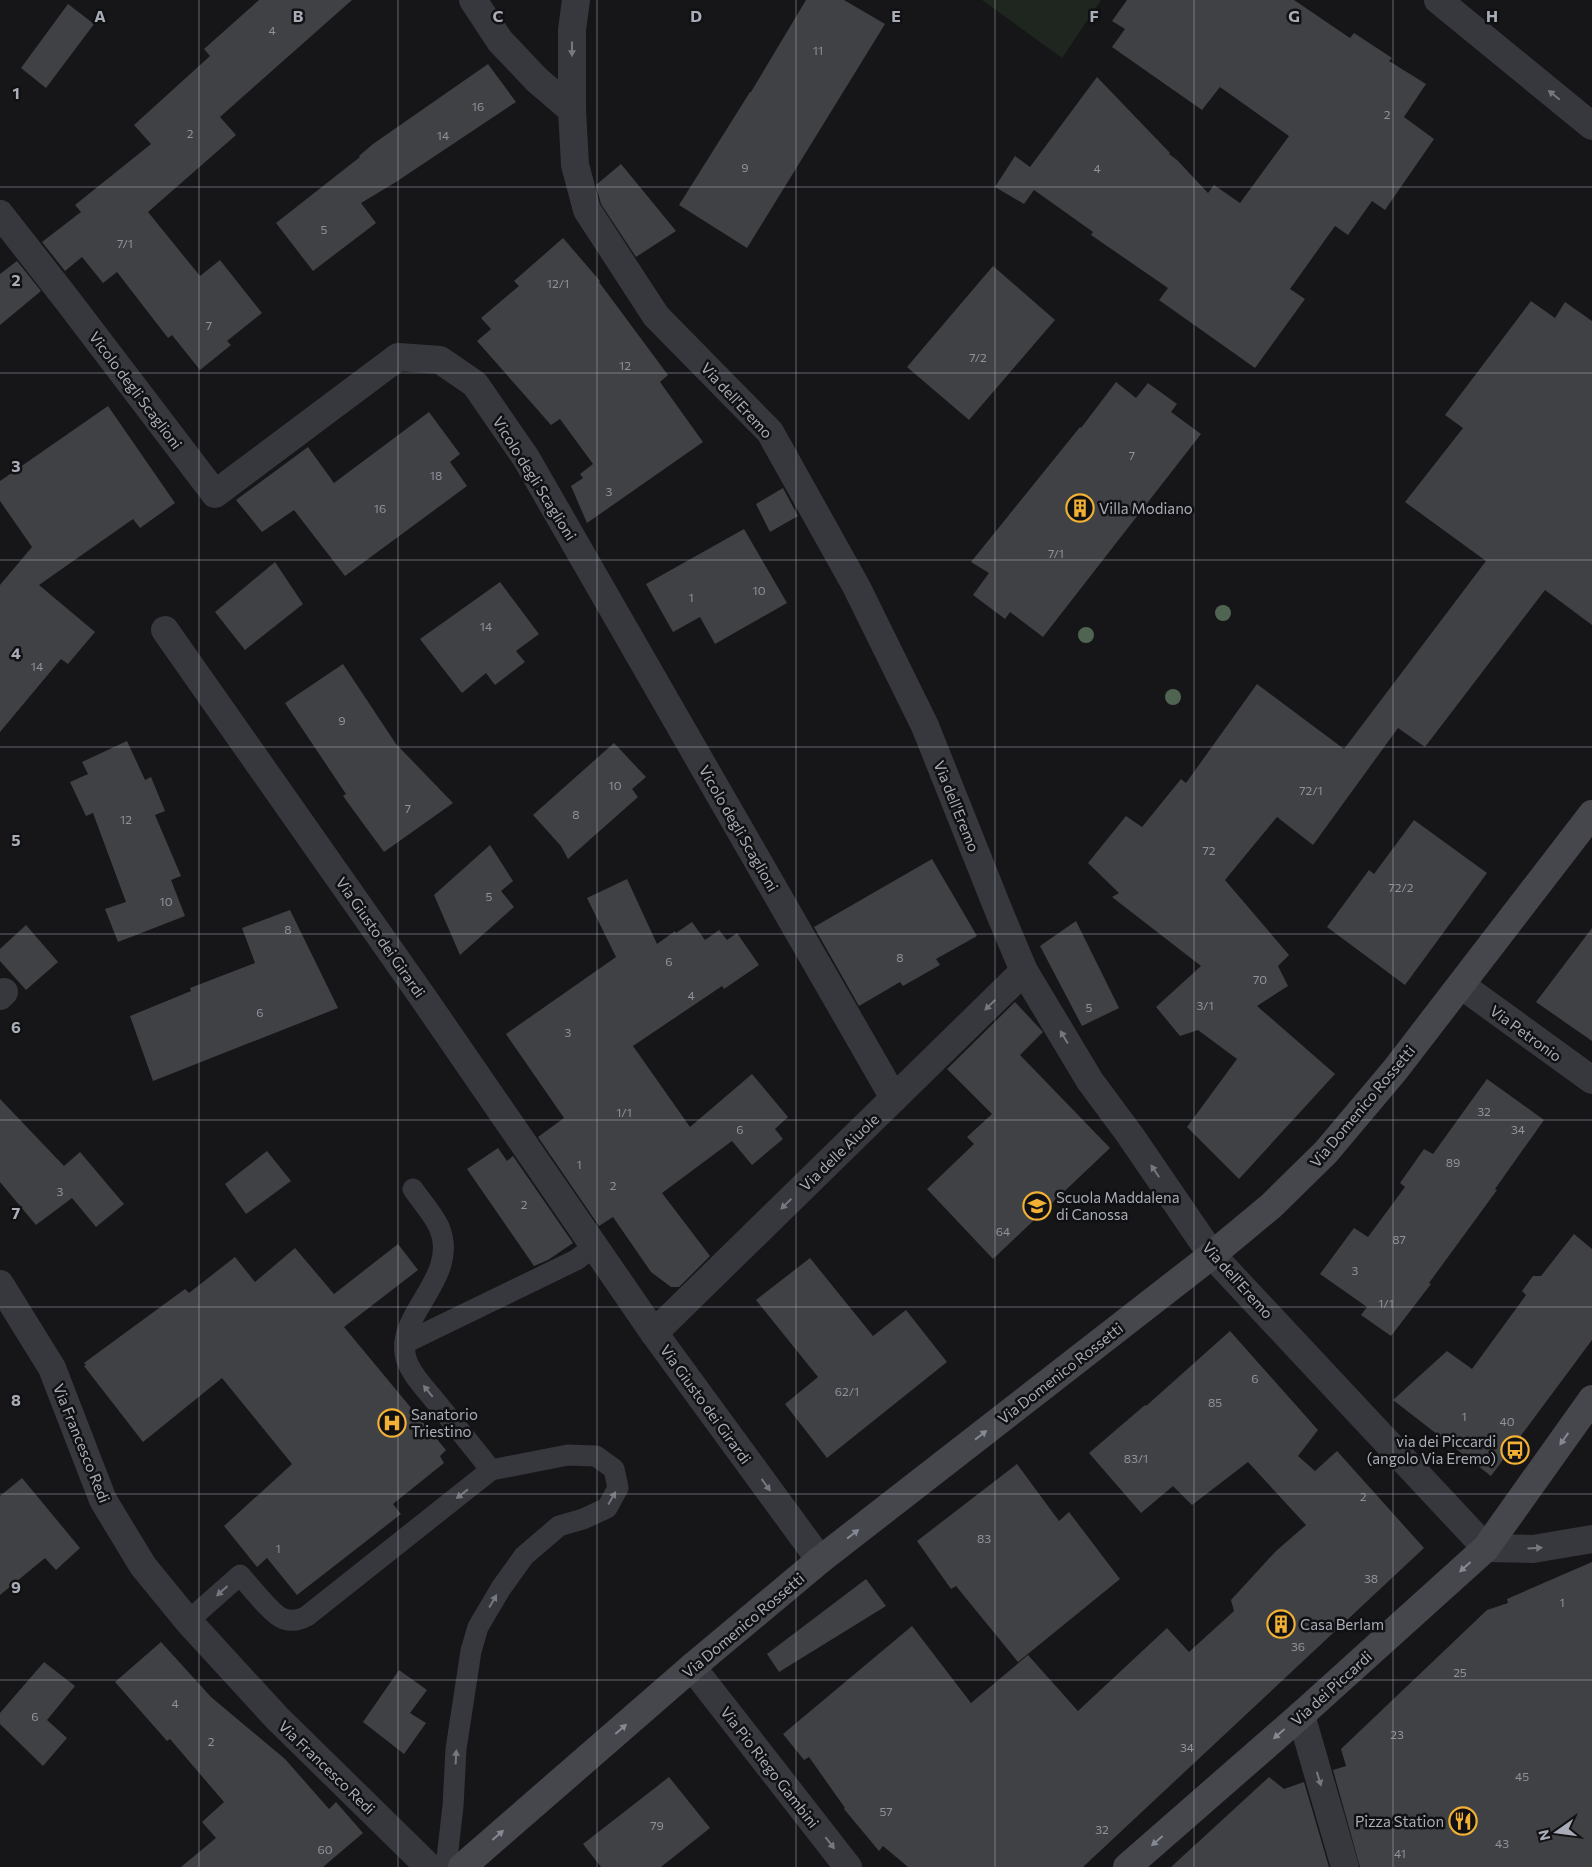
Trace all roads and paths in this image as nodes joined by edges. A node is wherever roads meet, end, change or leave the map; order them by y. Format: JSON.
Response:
{"nodes":[{"id":1,"x":473,"y":0,"type":"edge"},
{"id":2,"x":576,"y":0,"type":"edge"},
{"id":3,"x":1438,"y":0,"type":"edge"},
{"id":4,"x":572,"y":110,"type":"junction"},
{"id":5,"x":1592,"y":126,"type":"edge"},
{"id":6,"x":0,"y":214,"type":"edge"},
{"id":7,"x":165,"y":630,"type":"dead end"},
{"id":8,"x":1592,"y":814,"type":"edge"},
{"id":9,"x":1024,"y":971,"type":"junction"},
{"id":10,"x":1461,"y":985,"type":"junction"},
{"id":11,"x":1592,"y":1080,"type":"edge"},
{"id":12,"x":894,"y":1098,"type":"junction"},
{"id":13,"x":413,"y":1189,"type":"dead end"},
{"id":14,"x":595,"y":1246,"type":"junction"},
{"id":15,"x":1212,"y":1255,"type":"junction"},
{"id":16,"x":0,"y":1284,"type":"edge"},
{"id":17,"x":654,"y":1333,"type":"junction"},
{"id":18,"x":405,"y":1343,"type":"junction"},
{"id":19,"x":1592,"y":1399,"type":"edge"},
{"id":20,"x":491,"y":1470,"type":"junction"},
{"id":21,"x":1592,"y":1539,"type":"edge"},
{"id":22,"x":1486,"y":1548,"type":"junction"},
{"id":23,"x":820,"y":1560,"type":"junction"},
{"id":24,"x":188,"y":1621,"type":"junction"},
{"id":25,"x":692,"y":1667,"type":"junction"},
{"id":26,"x":1300,"y":1715,"type":"junction"},
{"id":27,"x":429,"y":1867,"type":"edge"},
{"id":28,"x":446,"y":1867,"type":"edge"},
{"id":29,"x":462,"y":1867,"type":"edge"},
{"id":30,"x":848,"y":1867,"type":"edge"},
{"id":31,"x":1127,"y":1867,"type":"edge"},
{"id":32,"x":1346,"y":1867,"type":"edge"}],
"edges":[{"from":1,"to":4,"type":"street"},
{"from":2,"to":4,"type":"street","name":"Via dell'Eremo","one_way":true},
{"from":5,"to":3,"type":"street","one_way":true},
{"from":4,"to":9,"type":"street","name":"Via dell'Eremo"},
{"from":6,"to":12,"type":"street","name":"Vicolo degli Scaglioni"},
{"from":7,"to":14,"type":"street","name":"Via Giusto dei Girardi"},
{"from":8,"to":10,"type":"main road","name":"Via Domenico Rossetti"},
{"from":9,"to":12,"type":"street","name":"Via delle Aiuole","one_way":true},
{"from":15,"to":9,"type":"street","name":"Via dell'Eremo","one_way":true},
{"from":10,"to":11,"type":"street","name":"Via Petronio"},
{"from":10,"to":15,"type":"main road","name":"Via Domenico Rossetti"},
{"from":12,"to":17,"type":"street","name":"Via delle Aiuole","one_way":true},
{"from":13,"to":18,"type":"lane"},
{"from":14,"to":17,"type":"street","name":"Via Giusto dei Girardi"},
{"from":14,"to":18,"type":"lane"},
{"from":15,"to":22,"type":"street","name":"Via dell'Eremo"},
{"from":23,"to":15,"type":"main road","name":"Via Domenico Rossetti","one_way":true},
{"from":16,"to":24,"type":"street","name":"Via Francesco Redi"},
{"from":17,"to":23,"type":"street","name":"Via Giusto dei Girardi","one_way":true},
{"from":20,"to":18,"type":"lane","one_way":true},
{"from":19,"to":22,"type":"main road","name":"Via dei Piccardi","one_way":true},
{"from":20,"to":24,"type":"lane","one_way":true},
{"from":28,"to":20,"type":"lane","one_way":true},
{"from":22,"to":21,"type":"street","one_way":true},
{"from":22,"to":26,"type":"main road","name":"Via dei Piccardi","one_way":true},
{"from":23,"to":25,"type":"main road","name":"Via Domenico Rossetti"},
{"from":24,"to":27,"type":"street","name":"Via Francesco Redi"},
{"from":29,"to":25,"type":"main road","name":"Via Domenico Rossetti","one_way":true},
{"from":25,"to":30,"type":"street","name":"Via Pio Riego Gambini","one_way":true},
{"from":26,"to":31,"type":"main road","name":"Via dei Piccardi","one_way":true},
{"from":26,"to":32,"type":"street","one_way":true}]}
